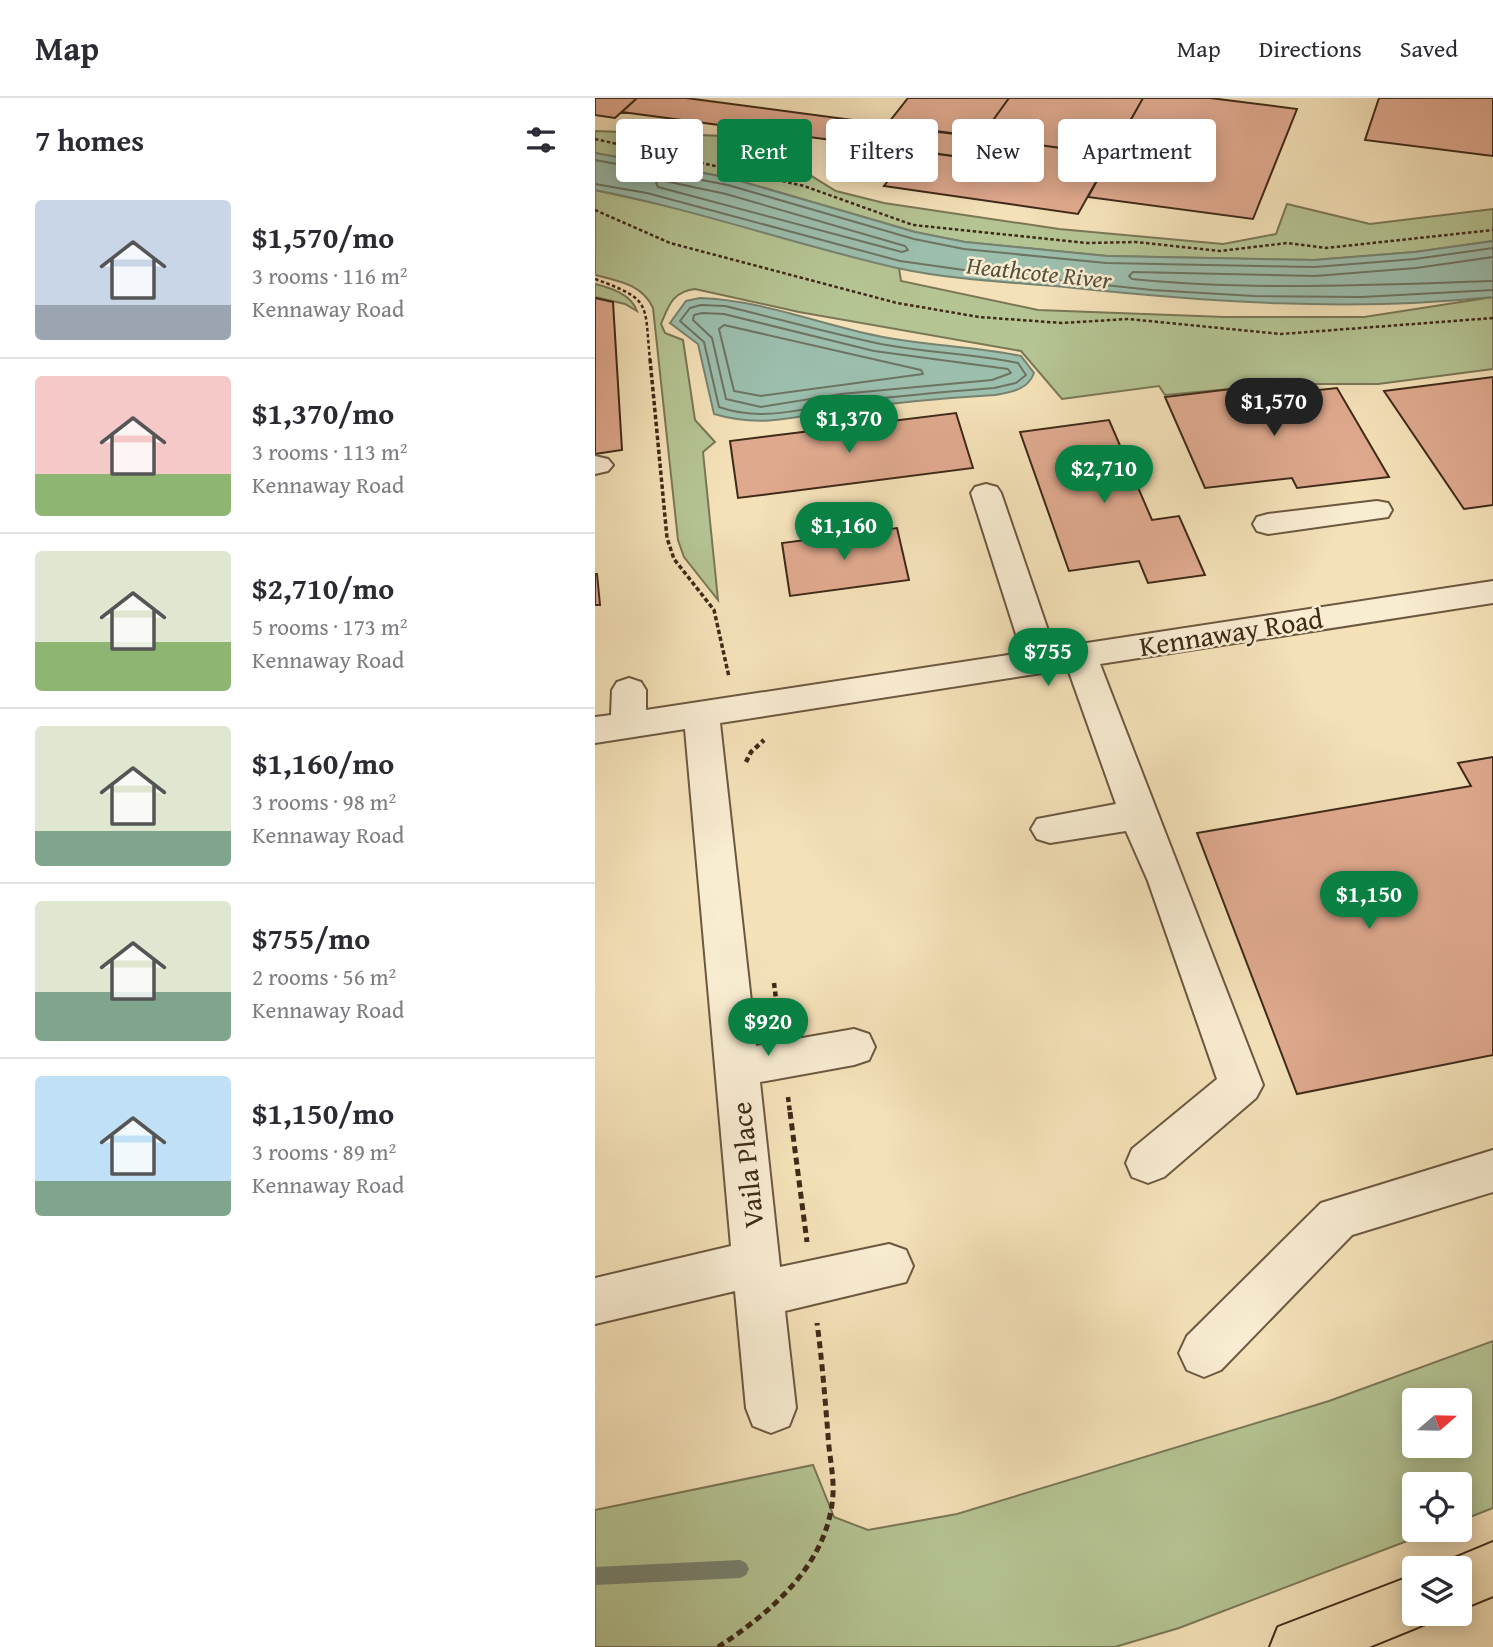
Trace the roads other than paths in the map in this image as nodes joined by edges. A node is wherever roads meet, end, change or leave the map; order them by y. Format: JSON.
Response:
{"nodes":[{"id":1,"x":986,"y":493,"type":"dead end"},
{"id":2,"x":1377,"y":510,"type":"dead end"},
{"id":3,"x":1268,"y":524,"type":"dead end"},
{"id":4,"x":1415,"y":571,"type":"dead end"},
{"id":5,"x":1297,"y":589,"type":"dead end"},
{"id":6,"x":1493,"y":592,"type":"edge"},
{"id":7,"x":1433,"y":601,"type":"junction"},
{"id":8,"x":1314,"y":620,"type":"junction"},
{"id":9,"x":1080,"y":656,"type":"junction"},
{"id":10,"x":1042,"y":661,"type":"junction"},
{"id":11,"x":629,"y":690,"type":"dead end"},
{"id":12,"x":701,"y":714,"type":"junction"},
{"id":13,"x":629,"y":725,"type":"junction"},
{"id":14,"x":595,"y":730,"type":"edge"},
{"id":15,"x":1138,"y":815,"type":"junction"},
{"id":16,"x":1050,"y":829,"type":"dead end"},
{"id":17,"x":854,"y":1047,"type":"dead end"},
{"id":18,"x":737,"y":1068,"type":"junction"},
{"id":19,"x":1148,"y":1163,"type":"dead end"},
{"id":20,"x":1493,"y":1171,"type":"edge"},
{"id":21,"x":889,"y":1266,"type":"dead end"},
{"id":22,"x":759,"y":1278,"type":"junction"},
{"id":23,"x":595,"y":1301,"type":"edge"},
{"id":24,"x":1204,"y":1353,"type":"dead end"},
{"id":25,"x":771,"y":1408,"type":"dead end"},
{"id":26,"x":1493,"y":1569,"type":"edge"},
{"id":27,"x":1472,"y":1578,"type":"edge"},
{"id":28,"x":1402,"y":1607,"type":"edge"},
{"id":29,"x":1298,"y":1647,"type":"edge"}],
"edges":[{"from":1,"to":10,"type":"street"},
{"from":2,"to":3,"type":"street"},
{"from":4,"to":7,"type":"street"},
{"from":5,"to":8,"type":"street"},
{"from":6,"to":7,"type":"street","name":"Kennaway Road"},
{"from":7,"to":8,"type":"street","name":"Kennaway Road"},
{"from":8,"to":9,"type":"street","name":"Kennaway Road"},
{"from":9,"to":10,"type":"street","name":"Kennaway Road"},
{"from":9,"to":15,"type":"street"},
{"from":10,"to":12,"type":"street","name":"Kennaway Road"},
{"from":11,"to":13,"type":"street"},
{"from":12,"to":13,"type":"street","name":"Kennaway Road"},
{"from":12,"to":18,"type":"street","name":"Vaila Place"},
{"from":13,"to":14,"type":"street","name":"Kennaway Road"},
{"from":15,"to":16,"type":"street"},
{"from":15,"to":19,"type":"street"},
{"from":17,"to":18,"type":"street"},
{"from":18,"to":22,"type":"street","name":"Vaila Place"},
{"from":20,"to":24,"type":"street"},
{"from":21,"to":22,"type":"street"},
{"from":22,"to":23,"type":"street"},
{"from":22,"to":25,"type":"street","name":"Vaila Place"},
{"from":26,"to":27,"type":"highway"},
{"from":28,"to":29,"type":"highway"}]}
